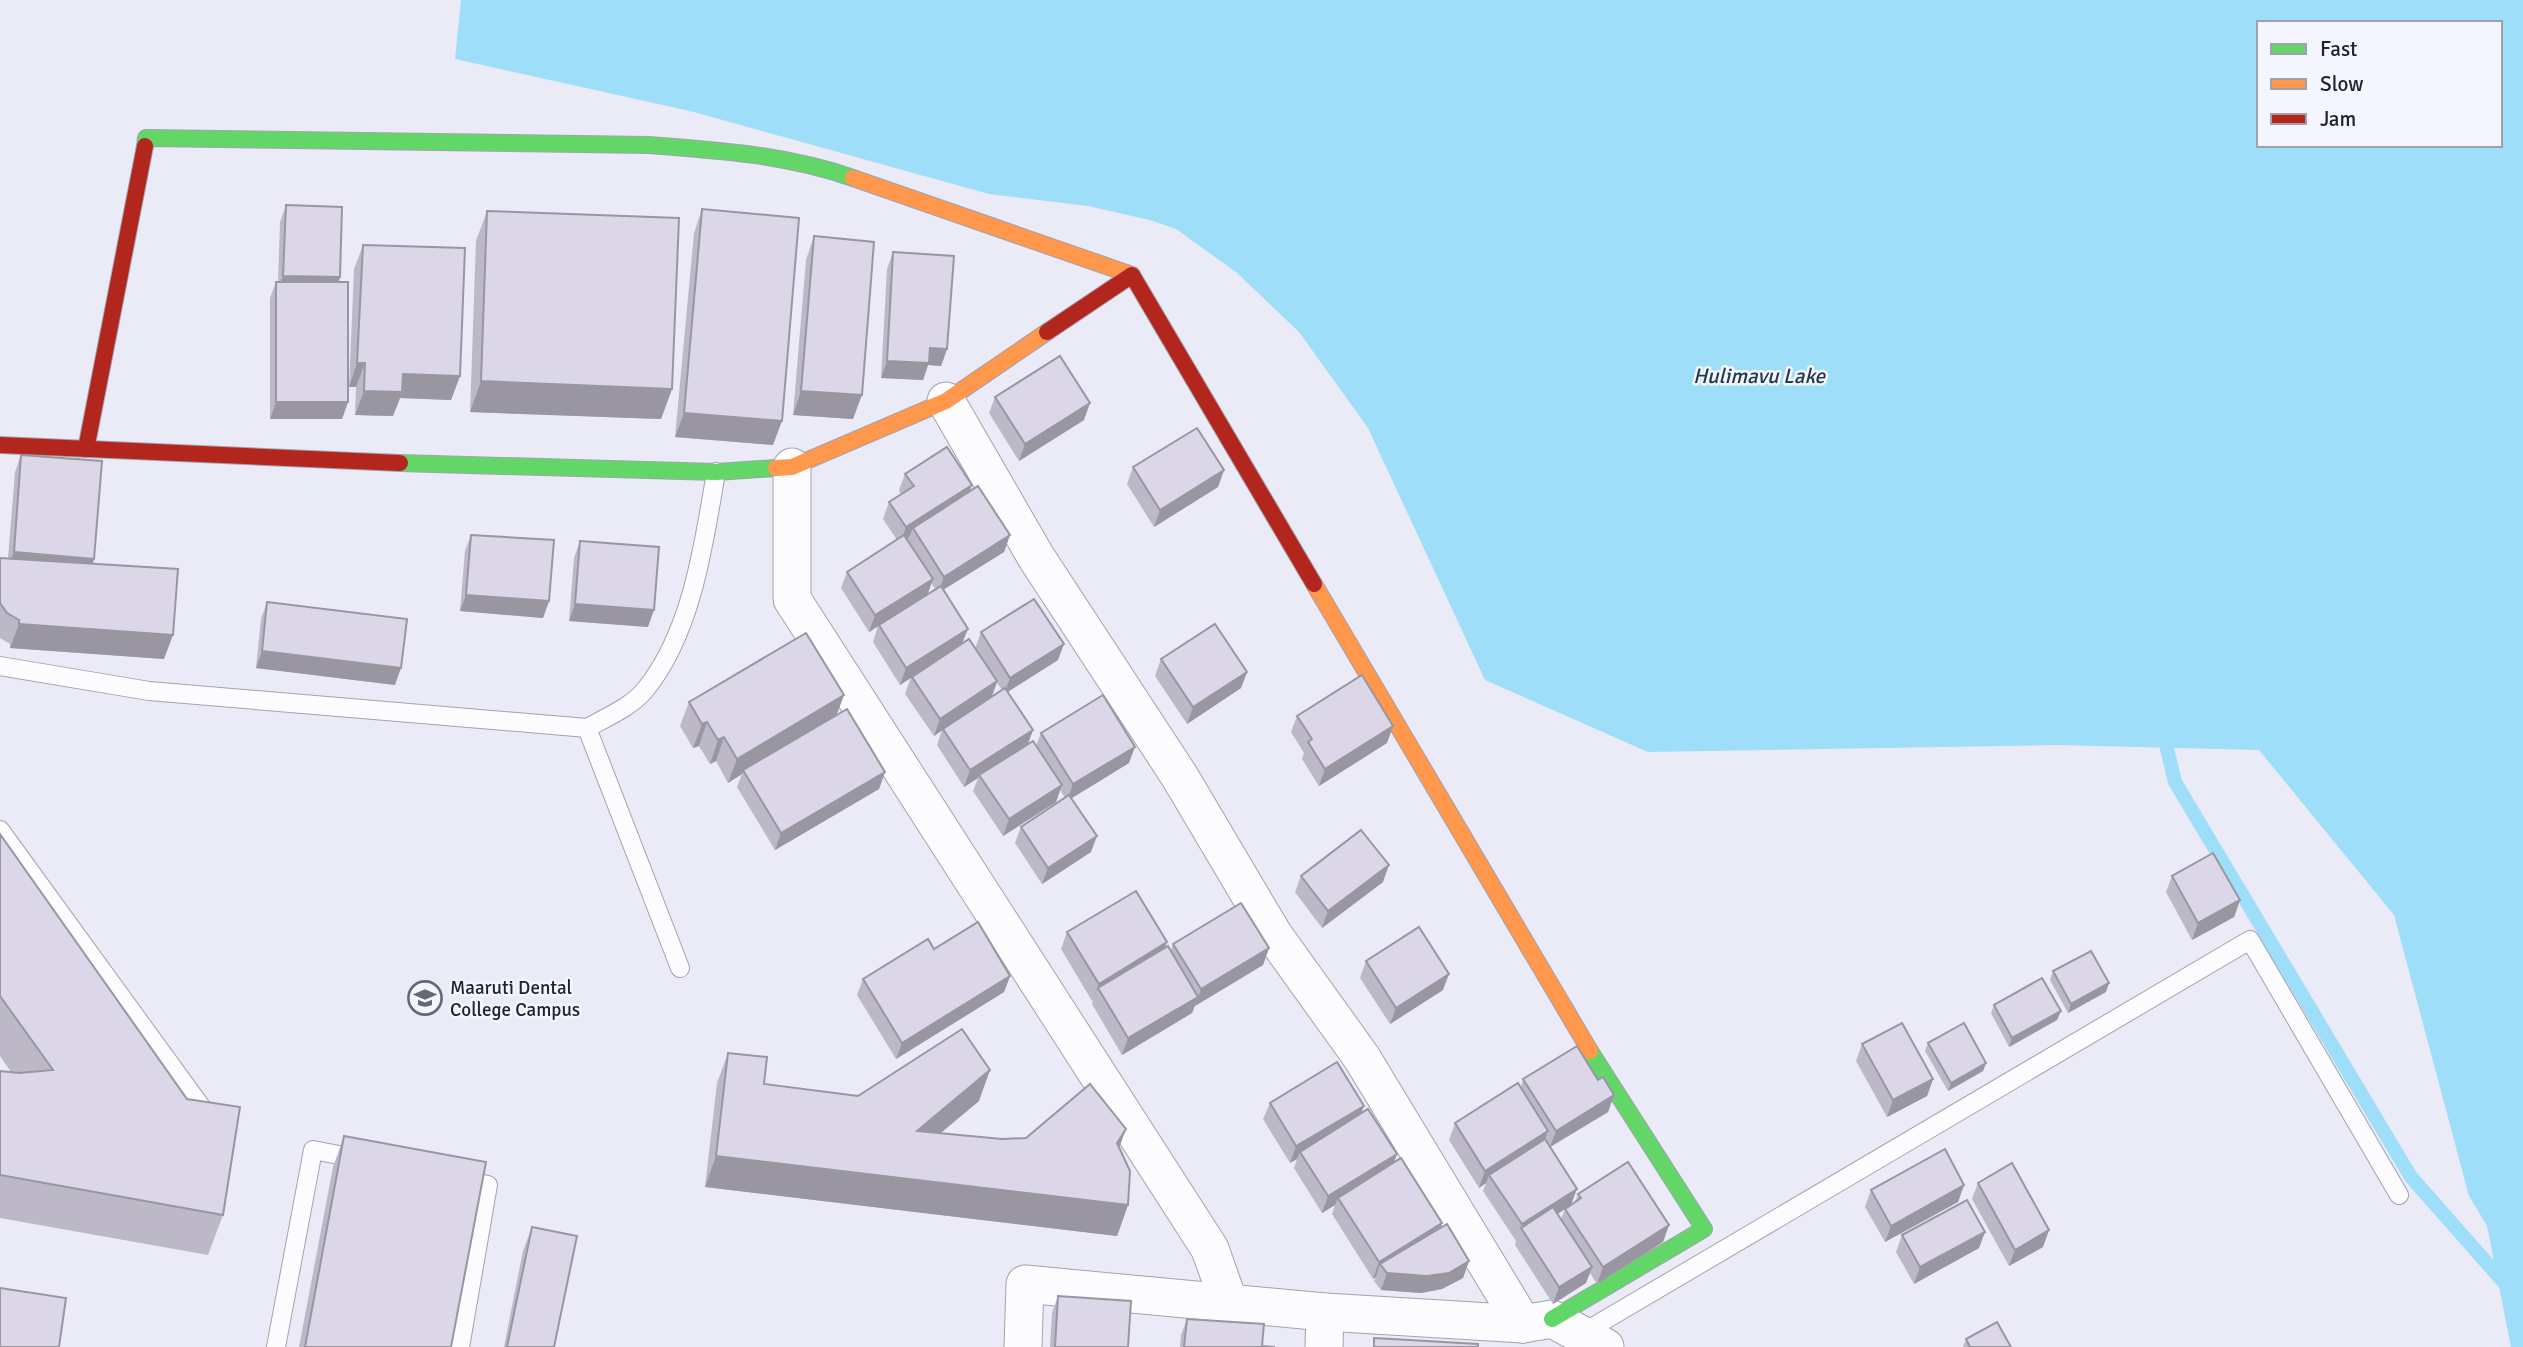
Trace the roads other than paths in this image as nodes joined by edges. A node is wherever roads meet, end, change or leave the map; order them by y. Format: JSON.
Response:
{"nodes":[{"id":1,"x":1132,"y":275,"type":"junction"},
{"id":2,"x":946,"y":401,"type":"junction"},
{"id":3,"x":0,"y":445,"type":"edge"},
{"id":4,"x":86,"y":449,"type":"junction"},
{"id":5,"x":792,"y":467,"type":"junction"},
{"id":6,"x":716,"y":472,"type":"junction"},
{"id":7,"x":0,"y":666,"type":"edge"},
{"id":8,"x":587,"y":729,"type":"junction"},
{"id":9,"x":0,"y":830,"type":"edge"},
{"id":10,"x":680,"y":968,"type":"dead end"},
{"id":11,"x":221,"y":1135,"type":"edge"},
{"id":12,"x":380,"y":1163,"type":"edge"},
{"id":13,"x":447,"y":1177,"type":"edge"},
{"id":14,"x":2399,"y":1195,"type":"dead end"},
{"id":15,"x":1229,"y":1303,"type":"junction"},
{"id":16,"x":1324,"y":1330,"type":"edge"},
{"id":17,"x":1565,"y":1331,"type":"edge"},
{"id":18,"x":276,"y":1347,"type":"edge"},
{"id":19,"x":460,"y":1347,"type":"edge"},
{"id":20,"x":1023,"y":1347,"type":"edge"}],
"edges":[{"from":1,"to":2,"type":"street"},
{"from":1,"to":4,"type":"street"},
{"from":1,"to":17,"type":"street"},
{"from":2,"to":5,"type":"street"},
{"from":2,"to":17,"type":"street"},
{"from":3,"to":4,"type":"street"},
{"from":4,"to":6,"type":"street"},
{"from":5,"to":6,"type":"street"},
{"from":5,"to":15,"type":"street"},
{"from":6,"to":8,"type":"lane"},
{"from":7,"to":8,"type":"lane"},
{"from":8,"to":10,"type":"lane"},
{"from":9,"to":11,"type":"lane"},
{"from":12,"to":18,"type":"lane"},
{"from":13,"to":19,"type":"lane"},
{"from":14,"to":17,"type":"lane"},
{"from":15,"to":16,"type":"street"},
{"from":15,"to":20,"type":"street"},
{"from":16,"to":17,"type":"street"}]}
